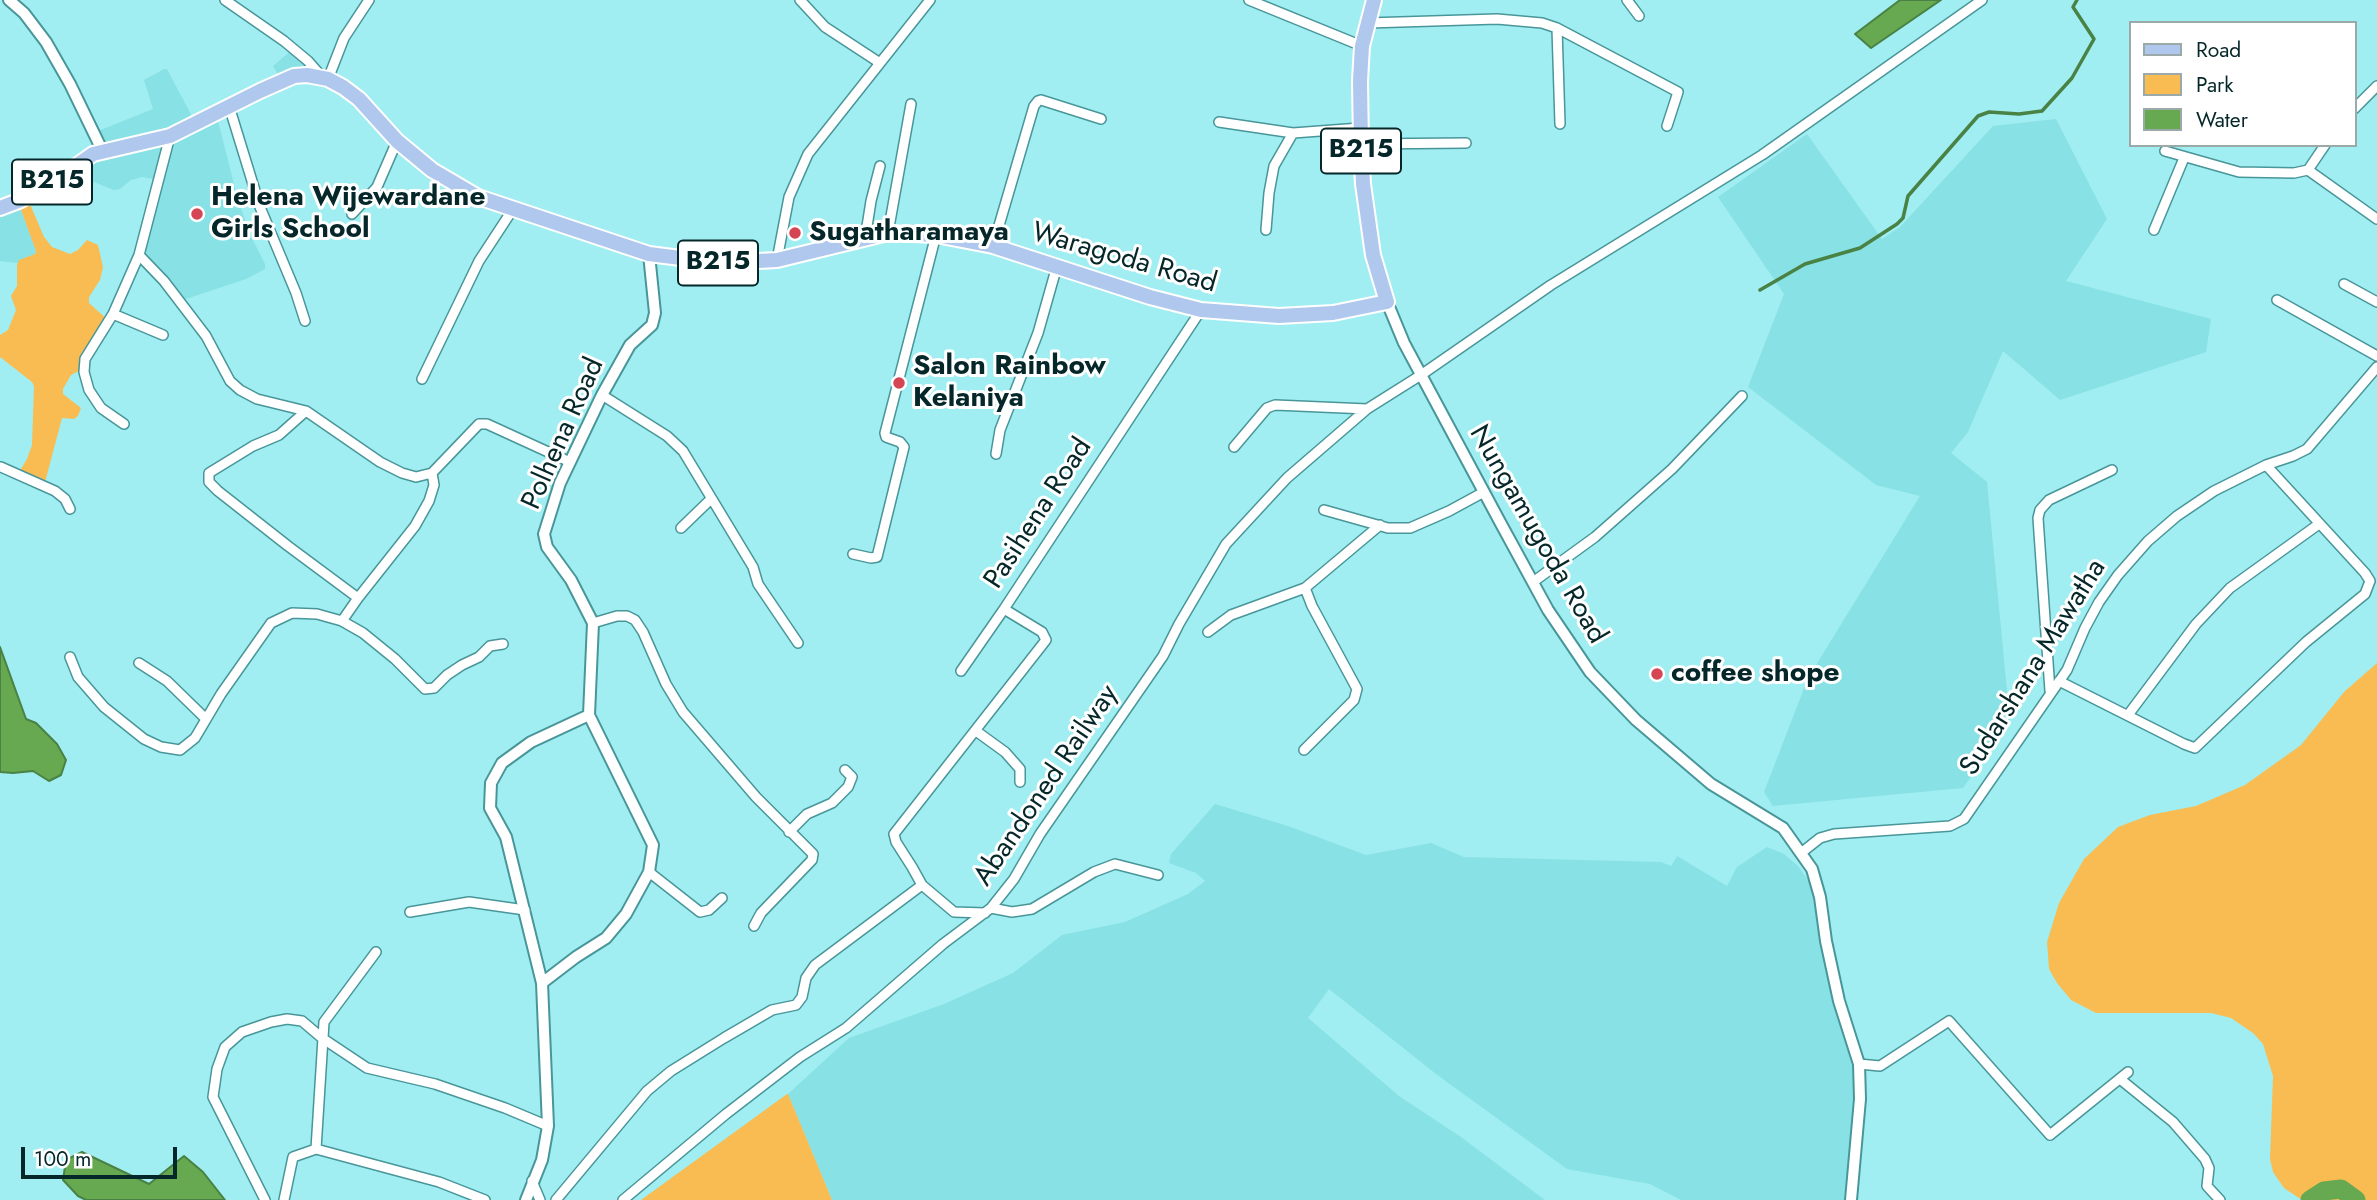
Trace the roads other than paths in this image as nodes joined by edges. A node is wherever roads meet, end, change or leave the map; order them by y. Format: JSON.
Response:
{"nodes":[{"id":1,"x":9,"y":0,"type":"edge"},
{"id":2,"x":225,"y":0,"type":"edge"},
{"id":3,"x":369,"y":0,"type":"edge"},
{"id":4,"x":800,"y":0,"type":"edge"},
{"id":5,"x":930,"y":0,"type":"edge"},
{"id":6,"x":1249,"y":0,"type":"edge"},
{"id":7,"x":1374,"y":0,"type":"edge"},
{"id":8,"x":1627,"y":0,"type":"edge"},
{"id":9,"x":1982,"y":0,"type":"edge"},
{"id":10,"x":1639,"y":16,"type":"dead end"},
{"id":11,"x":1368,"y":23,"type":"junction"},
{"id":12,"x":1557,"y":28,"type":"junction"},
{"id":13,"x":1362,"y":46,"type":"junction"},
{"id":14,"x":880,"y":64,"type":"junction"},
{"id":15,"x":325,"y":78,"type":"junction"},
{"id":16,"x":2377,"y":86,"type":"edge"},
{"id":17,"x":911,"y":104,"type":"dead end"},
{"id":18,"x":229,"y":106,"type":"junction"},
{"id":19,"x":2356,"y":107,"type":"edge"},
{"id":20,"x":1101,"y":119,"type":"dead end"},
{"id":21,"x":1219,"y":122,"type":"dead end"},
{"id":22,"x":1560,"y":124,"type":"dead end"},
{"id":23,"x":1667,"y":127,"type":"dead end"},
{"id":24,"x":1360,"y":128,"type":"junction"},
{"id":25,"x":1293,"y":133,"type":"junction"},
{"id":26,"x":170,"y":136,"type":"junction"},
{"id":27,"x":397,"y":141,"type":"junction"},
{"id":28,"x":1466,"y":143,"type":"dead end"},
{"id":29,"x":1361,"y":144,"type":"junction"},
{"id":30,"x":2324,"y":147,"type":"edge"},
{"id":31,"x":102,"y":150,"type":"junction"},
{"id":32,"x":2165,"y":151,"type":"dead end"},
{"id":33,"x":2184,"y":158,"type":"junction"},
{"id":34,"x":880,"y":166,"type":"dead end"},
{"id":35,"x":2308,"y":170,"type":"junction"},
{"id":36,"x":0,"y":208,"type":"edge"},
{"id":37,"x":513,"y":209,"type":"junction"},
{"id":38,"x":352,"y":214,"type":"dead end"},
{"id":39,"x":2377,"y":219,"type":"edge"},
{"id":40,"x":1266,"y":230,"type":"dead end"},
{"id":41,"x":2154,"y":230,"type":"dead end"},
{"id":42,"x":888,"y":233,"type":"junction"},
{"id":43,"x":936,"y":235,"type":"junction"},
{"id":44,"x":865,"y":239,"type":"junction"},
{"id":45,"x":993,"y":246,"type":"junction"},
{"id":46,"x":139,"y":254,"type":"junction"},
{"id":47,"x":649,"y":254,"type":"junction"},
{"id":48,"x":777,"y":260,"type":"junction"},
{"id":49,"x":1057,"y":266,"type":"junction"},
{"id":50,"x":2344,"y":284,"type":"dead end"},
{"id":51,"x":2277,"y":300,"type":"dead end"},
{"id":52,"x":1387,"y":302,"type":"junction"},
{"id":53,"x":2377,"y":302,"type":"edge"},
{"id":54,"x":1201,"y":310,"type":"junction"},
{"id":55,"x":113,"y":314,"type":"junction"},
{"id":56,"x":305,"y":321,"type":"dead end"},
{"id":57,"x":163,"y":335,"type":"dead end"},
{"id":58,"x":2377,"y":356,"type":"edge"},
{"id":59,"x":2377,"y":367,"type":"edge"},
{"id":60,"x":1421,"y":375,"type":"junction"},
{"id":61,"x":422,"y":379,"type":"dead end"},
{"id":62,"x":602,"y":395,"type":"junction"},
{"id":63,"x":1742,"y":396,"type":"dead end"},
{"id":64,"x":1367,"y":409,"type":"junction"},
{"id":65,"x":306,"y":411,"type":"junction"},
{"id":66,"x":124,"y":424,"type":"dead end"},
{"id":67,"x":1234,"y":447,"type":"dead end"},
{"id":68,"x":996,"y":454,"type":"dead end"},
{"id":69,"x":570,"y":462,"type":"junction"},
{"id":70,"x":2266,"y":465,"type":"junction"},
{"id":71,"x":0,"y":467,"type":"edge"},
{"id":72,"x":2112,"y":470,"type":"dead end"},
{"id":73,"x":432,"y":473,"type":"junction"},
{"id":74,"x":1484,"y":492,"type":"junction"},
{"id":75,"x":711,"y":499,"type":"junction"},
{"id":76,"x":71,"y":509,"type":"dead end"},
{"id":77,"x":1324,"y":510,"type":"dead end"},
{"id":78,"x":2319,"y":524,"type":"junction"},
{"id":79,"x":1380,"y":525,"type":"junction"},
{"id":80,"x":681,"y":528,"type":"dead end"},
{"id":81,"x":853,"y":554,"type":"dead end"},
{"id":82,"x":1533,"y":582,"type":"junction"},
{"id":83,"x":1305,"y":588,"type":"junction"},
{"id":84,"x":358,"y":598,"type":"junction"},
{"id":85,"x":1004,"y":609,"type":"junction"},
{"id":86,"x":342,"y":621,"type":"junction"},
{"id":87,"x":593,"y":624,"type":"junction"},
{"id":88,"x":1208,"y":632,"type":"dead end"},
{"id":89,"x":798,"y":643,"type":"dead end"},
{"id":90,"x":503,"y":644,"type":"dead end"},
{"id":91,"x":70,"y":657,"type":"dead end"},
{"id":92,"x":139,"y":663,"type":"dead end"},
{"id":93,"x":961,"y":671,"type":"dead end"},
{"id":94,"x":2059,"y":681,"type":"junction"},
{"id":95,"x":2050,"y":691,"type":"junction"},
{"id":96,"x":589,"y":715,"type":"junction"},
{"id":97,"x":2128,"y":715,"type":"junction"},
{"id":98,"x":206,"y":719,"type":"junction"},
{"id":99,"x":976,"y":732,"type":"junction"},
{"id":100,"x":1304,"y":750,"type":"dead end"},
{"id":101,"x":845,"y":770,"type":"dead end"},
{"id":102,"x":1020,"y":782,"type":"dead end"},
{"id":103,"x":789,"y":832,"type":"junction"},
{"id":104,"x":1801,"y":853,"type":"junction"},
{"id":105,"x":649,"y":872,"type":"junction"},
{"id":106,"x":1158,"y":875,"type":"dead end"},
{"id":107,"x":922,"y":885,"type":"junction"},
{"id":108,"x":722,"y":898,"type":"dead end"},
{"id":109,"x":525,"y":910,"type":"junction"},
{"id":110,"x":988,"y":910,"type":"junction"},
{"id":111,"x":410,"y":912,"type":"dead end"},
{"id":112,"x":754,"y":926,"type":"dead end"},
{"id":113,"x":376,"y":952,"type":"dead end"},
{"id":114,"x":542,"y":983,"type":"junction"},
{"id":115,"x":322,"y":1038,"type":"junction"},
{"id":116,"x":1858,"y":1064,"type":"junction"},
{"id":117,"x":2128,"y":1072,"type":"dead end"},
{"id":118,"x":2120,"y":1079,"type":"junction"},
{"id":119,"x":548,"y":1126,"type":"junction"},
{"id":120,"x":316,"y":1149,"type":"junction"},
{"id":121,"x":532,"y":1181,"type":"junction"},
{"id":122,"x":265,"y":1200,"type":"edge"},
{"id":123,"x":284,"y":1200,"type":"edge"},
{"id":124,"x":485,"y":1200,"type":"edge"},
{"id":125,"x":526,"y":1200,"type":"edge"},
{"id":126,"x":540,"y":1200,"type":"edge"},
{"id":127,"x":556,"y":1200,"type":"edge"},
{"id":128,"x":623,"y":1200,"type":"edge"},
{"id":129,"x":1852,"y":1200,"type":"edge"},
{"id":130,"x":2220,"y":1200,"type":"edge"}],
"edges":[{"from":1,"to":31,"type":"street"},
{"from":2,"to":15,"type":"street"},
{"from":3,"to":15,"type":"street"},
{"from":4,"to":14,"type":"street"},
{"from":5,"to":14,"type":"street"},
{"from":6,"to":13,"type":"street"},
{"from":7,"to":11,"type":"main road","number":"B215"},
{"from":8,"to":10,"type":"street"},
{"from":9,"to":60,"type":"street","name":"Abandoned Railway"},
{"from":11,"to":12,"type":"street"},
{"from":11,"to":13,"type":"main road","number":"B215"},
{"from":12,"to":22,"type":"street"},
{"from":12,"to":23,"type":"street"},
{"from":13,"to":24,"type":"main road","number":"B215"},
{"from":14,"to":48,"type":"street"},
{"from":15,"to":18,"type":"main road","number":"B215"},
{"from":15,"to":27,"type":"main road","name":"Waragoda Road","number":"B215"},
{"from":16,"to":19,"type":"street"},
{"from":17,"to":42,"type":"street"},
{"from":18,"to":26,"type":"main road","number":"B215"},
{"from":18,"to":56,"type":"street"},
{"from":20,"to":45,"type":"street"},
{"from":21,"to":25,"type":"street"},
{"from":24,"to":25,"type":"street"},
{"from":24,"to":29,"type":"main road","number":"B215"},
{"from":25,"to":40,"type":"street"},
{"from":26,"to":31,"type":"main road","number":"B215"},
{"from":26,"to":46,"type":"street"},
{"from":27,"to":37,"type":"main road","name":"Waragoda Road","number":"B215"},
{"from":27,"to":38,"type":"street"},
{"from":28,"to":29,"type":"street"},
{"from":29,"to":52,"type":"main road","number":"B215"},
{"from":30,"to":35,"type":"street"},
{"from":31,"to":36,"type":"main road","number":"B215"},
{"from":32,"to":33,"type":"street"},
{"from":33,"to":35,"type":"street"},
{"from":33,"to":41,"type":"street"},
{"from":34,"to":44,"type":"street"},
{"from":35,"to":39,"type":"street"},
{"from":37,"to":47,"type":"main road","name":"Waragoda Road","number":"B215"},
{"from":37,"to":61,"type":"street"},
{"from":42,"to":43,"type":"main road","name":"Waragoda Road","number":"B215"},
{"from":42,"to":44,"type":"main road","name":"Waragoda Road","number":"B215"},
{"from":43,"to":45,"type":"main road","name":"Waragoda Road","number":"B215"},
{"from":43,"to":81,"type":"street"},
{"from":44,"to":48,"type":"main road","name":"Waragoda Road","number":"B215"},
{"from":45,"to":49,"type":"main road","name":"Waragoda Road","number":"B215"},
{"from":46,"to":55,"type":"street"},
{"from":46,"to":65,"type":"street"},
{"from":47,"to":48,"type":"main road","name":"Waragoda Road","number":"B215"},
{"from":47,"to":62,"type":"street","name":"Polhena Road"},
{"from":49,"to":54,"type":"main road","name":"Waragoda Road","number":"B215"},
{"from":49,"to":68,"type":"street"},
{"from":50,"to":53,"type":"street"},
{"from":51,"to":58,"type":"street"},
{"from":52,"to":54,"type":"main road","name":"Waragoda Road","number":"B215"},
{"from":52,"to":60,"type":"street","name":"Nungamugoda Road"},
{"from":54,"to":85,"type":"street","name":"Pasihena Road"},
{"from":55,"to":57,"type":"street"},
{"from":55,"to":66,"type":"street"},
{"from":59,"to":70,"type":"street","name":"Sudarshana Mawatha"},
{"from":60,"to":64,"type":"street","name":"Abandoned Railway"},
{"from":60,"to":74,"type":"street","name":"Nungamugoda Road"},
{"from":62,"to":69,"type":"street","name":"Polhena Road"},
{"from":62,"to":75,"type":"street"},
{"from":63,"to":82,"type":"street"},
{"from":64,"to":67,"type":"street"},
{"from":64,"to":110,"type":"street","name":"Abandoned Railway"},
{"from":65,"to":73,"type":"street"},
{"from":65,"to":84,"type":"street"},
{"from":69,"to":73,"type":"street"},
{"from":69,"to":87,"type":"street","name":"Polhena Road"},
{"from":70,"to":78,"type":"street"},
{"from":70,"to":94,"type":"street","name":"Sudarshana Mawatha"},
{"from":71,"to":76,"type":"street"},
{"from":72,"to":95,"type":"street"},
{"from":73,"to":84,"type":"street"},
{"from":74,"to":79,"type":"street"},
{"from":74,"to":82,"type":"street","name":"Nungamugoda Road"},
{"from":75,"to":80,"type":"street"},
{"from":75,"to":89,"type":"street"},
{"from":77,"to":79,"type":"street"},
{"from":78,"to":97,"type":"street"},
{"from":78,"to":97,"type":"street"},
{"from":79,"to":83,"type":"street"},
{"from":82,"to":104,"type":"street","name":"Nungamugoda Road"},
{"from":83,"to":88,"type":"street"},
{"from":83,"to":100,"type":"street"},
{"from":84,"to":86,"type":"street"},
{"from":85,"to":93,"type":"street","name":"Pasihena Road"},
{"from":85,"to":99,"type":"street"},
{"from":86,"to":90,"type":"street"},
{"from":86,"to":98,"type":"street"},
{"from":87,"to":96,"type":"street","name":"Polhena Road"},
{"from":87,"to":103,"type":"street"},
{"from":91,"to":98,"type":"street"},
{"from":92,"to":98,"type":"street"},
{"from":94,"to":95,"type":"street","name":"Sudarshana Mawatha"},
{"from":94,"to":97,"type":"street"},
{"from":95,"to":104,"type":"street","name":"Sudarshana Mawatha"},
{"from":96,"to":105,"type":"street","name":"Polhena Road"},
{"from":96,"to":109,"type":"street"},
{"from":99,"to":102,"type":"street"},
{"from":99,"to":107,"type":"street"},
{"from":101,"to":103,"type":"street"},
{"from":103,"to":112,"type":"street"},
{"from":104,"to":116,"type":"street","name":"Nungamugoda Road"},
{"from":105,"to":108,"type":"street"},
{"from":105,"to":114,"type":"street","name":"Polhena Road"},
{"from":106,"to":110,"type":"street"},
{"from":107,"to":110,"type":"street"},
{"from":107,"to":127,"type":"street"},
{"from":109,"to":111,"type":"street"},
{"from":109,"to":114,"type":"street"},
{"from":110,"to":128,"type":"street","name":"Abandoned Railway"},
{"from":113,"to":115,"type":"street"},
{"from":114,"to":119,"type":"street"},
{"from":115,"to":119,"type":"street"},
{"from":115,"to":120,"type":"street"},
{"from":115,"to":122,"type":"street"},
{"from":116,"to":118,"type":"street"},
{"from":116,"to":129,"type":"street","name":"Nungamugoda Road"},
{"from":117,"to":118,"type":"street"},
{"from":118,"to":130,"type":"street"},
{"from":119,"to":121,"type":"street"},
{"from":120,"to":123,"type":"street"},
{"from":120,"to":124,"type":"street"},
{"from":121,"to":125,"type":"street"},
{"from":121,"to":126,"type":"street"}]}
